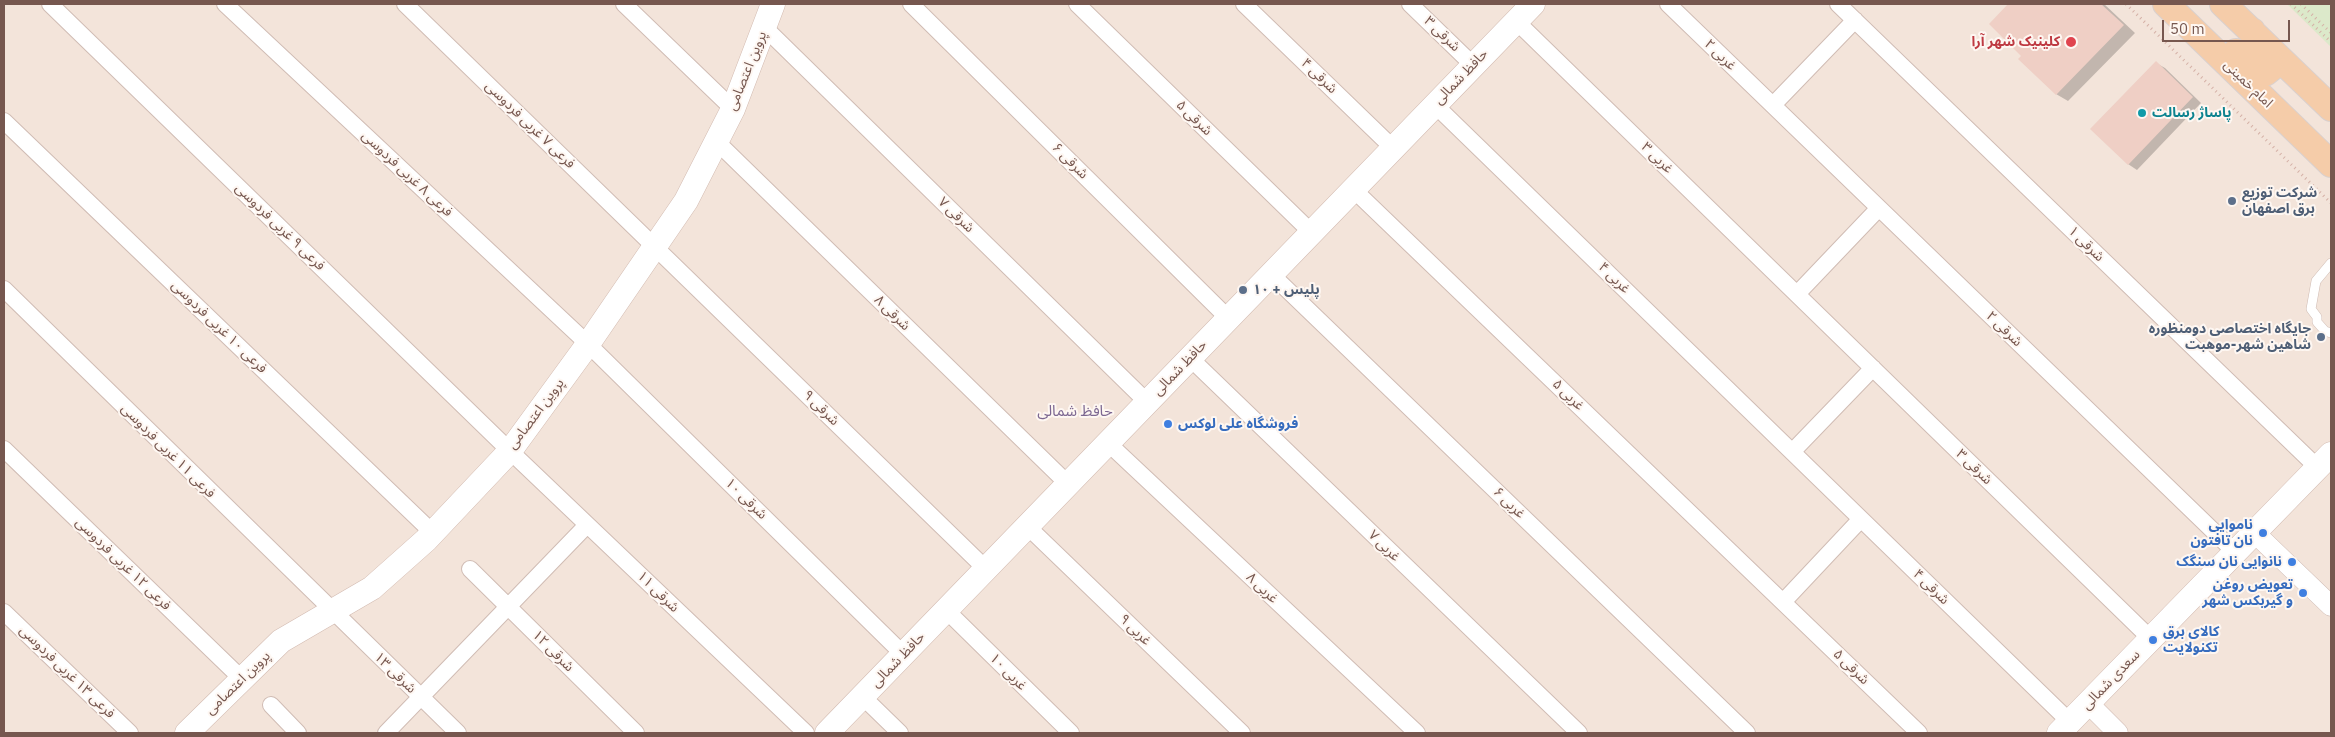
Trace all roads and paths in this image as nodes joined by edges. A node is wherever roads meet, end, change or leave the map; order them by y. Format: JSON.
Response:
{"nodes":[{"id":1,"x":50,"y":4,"type":"edge"},
{"id":2,"x":225,"y":4,"type":"edge"},
{"id":3,"x":404,"y":4,"type":"edge"},
{"id":4,"x":624,"y":4,"type":"edge"},
{"id":5,"x":773,"y":4,"type":"edge"},
{"id":6,"x":911,"y":4,"type":"edge"},
{"id":7,"x":1077,"y":4,"type":"edge"},
{"id":8,"x":1244,"y":4,"type":"edge"},
{"id":9,"x":1410,"y":4,"type":"edge"},
{"id":10,"x":1533,"y":4,"type":"edge"},
{"id":11,"x":1668,"y":4,"type":"edge"},
{"id":12,"x":1838,"y":4,"type":"edge"},
{"id":13,"x":2126,"y":4,"type":"edge"},
{"id":14,"x":2166,"y":4,"type":"edge"},
{"id":15,"x":2224,"y":4,"type":"edge"},
{"id":16,"x":2291,"y":4,"type":"edge"},
{"id":17,"x":2301,"y":4,"type":"edge"},
{"id":18,"x":1855,"y":20,"type":"junction"},
{"id":19,"x":1516,"y":21,"type":"junction"},
{"id":20,"x":764,"y":27,"type":"junction"},
{"id":21,"x":2252,"y":32,"type":"junction"},
{"id":22,"x":2331,"y":33,"type":"edge"},
{"id":23,"x":2331,"y":42,"type":"edge"},
{"id":24,"x":1473,"y":65,"type":"junction"},
{"id":25,"x":1435,"y":105,"type":"junction"},
{"id":26,"x":1773,"y":105,"type":"junction"},
{"id":27,"x":2331,"y":108,"type":"edge"},
{"id":28,"x":732,"y":109,"type":"junction"},
{"id":29,"x":4,"y":121,"type":"edge"},
{"id":30,"x":2331,"y":125,"type":"edge"},
{"id":31,"x":2292,"y":126,"type":"junction"},
{"id":32,"x":716,"y":141,"type":"junction"},
{"id":33,"x":1393,"y":148,"type":"junction"},
{"id":34,"x":2331,"y":164,"type":"edge"},
{"id":35,"x":1353,"y":189,"type":"junction"},
{"id":36,"x":2331,"y":203,"type":"edge"},
{"id":37,"x":1879,"y":208,"type":"junction"},
{"id":38,"x":1312,"y":232,"type":"junction"},
{"id":39,"x":656,"y":247,"type":"junction"},
{"id":40,"x":2331,"y":263,"type":"edge"},
{"id":41,"x":1271,"y":274,"type":"junction"},
{"id":42,"x":4,"y":289,"type":"edge"},
{"id":43,"x":1797,"y":294,"type":"junction"},
{"id":44,"x":1228,"y":318,"type":"junction"},
{"id":45,"x":2331,"y":333,"type":"edge"},
{"id":46,"x":588,"y":344,"type":"junction"},
{"id":47,"x":1190,"y":358,"type":"junction"},
{"id":48,"x":1873,"y":368,"type":"junction"},
{"id":49,"x":1147,"y":402,"type":"junction"},
{"id":50,"x":1108,"y":443,"type":"junction"},
{"id":51,"x":4,"y":449,"type":"edge"},
{"id":52,"x":510,"y":451,"type":"junction"},
{"id":53,"x":1792,"y":452,"type":"junction"},
{"id":54,"x":2324,"y":461,"type":"edge"},
{"id":55,"x":1068,"y":484,"type":"junction"},
{"id":56,"x":1861,"y":519,"type":"junction"},
{"id":57,"x":587,"y":525,"type":"junction"},
{"id":58,"x":1027,"y":526,"type":"junction"},
{"id":59,"x":2255,"y":532,"type":"junction"},
{"id":60,"x":433,"y":533,"type":"junction"},
{"id":61,"x":2235,"y":552,"type":"junction"},
{"id":62,"x":470,"y":569,"type":"dead end"},
{"id":63,"x":986,"y":569,"type":"junction"},
{"id":64,"x":1782,"y":602,"type":"junction"},
{"id":65,"x":2331,"y":606,"type":"edge"},
{"id":66,"x":509,"y":608,"type":"junction"},
{"id":67,"x":946,"y":610,"type":"junction"},
{"id":68,"x":4,"y":612,"type":"edge"},
{"id":69,"x":331,"y":612,"type":"junction"},
{"id":70,"x":2151,"y":639,"type":"junction"},
{"id":71,"x":904,"y":654,"type":"junction"},
{"id":72,"x":242,"y":679,"type":"junction"},
{"id":73,"x":420,"y":697,"type":"junction"},
{"id":74,"x":863,"y":697,"type":"junction"},
{"id":75,"x":2088,"y":703,"type":"junction"},
{"id":76,"x":270,"y":705,"type":"dead end"},
{"id":77,"x":2064,"y":728,"type":"edge"},
{"id":78,"x":130,"y":733,"type":"edge"},
{"id":79,"x":187,"y":733,"type":"edge"},
{"id":80,"x":298,"y":733,"type":"edge"},
{"id":81,"x":386,"y":733,"type":"edge"},
{"id":82,"x":458,"y":733,"type":"edge"},
{"id":83,"x":636,"y":733,"type":"edge"},
{"id":84,"x":806,"y":733,"type":"edge"},
{"id":85,"x":827,"y":733,"type":"edge"},
{"id":86,"x":900,"y":733,"type":"edge"},
{"id":87,"x":1071,"y":733,"type":"edge"},
{"id":88,"x":1242,"y":733,"type":"edge"},
{"id":89,"x":1417,"y":733,"type":"edge"},
{"id":90,"x":1579,"y":733,"type":"edge"},
{"id":91,"x":1747,"y":733,"type":"edge"},
{"id":92,"x":1919,"y":733,"type":"edge"},
{"id":93,"x":2118,"y":733,"type":"edge"}],
"edges":[{"from":1,"to":52,"type":"street","name":"فرعی ۹ غربی فردوسی"},
{"from":2,"to":46,"type":"street","name":"فرعی ۸ غربی فردوسی"},
{"from":3,"to":39,"type":"street","name":"فرعی ۷ غربی فردوسی"},
{"from":4,"to":28,"type":"street"},
{"from":5,"to":20,"type":"main road","name":"پروین اعتصامی"},
{"from":6,"to":44,"type":"street","name":"۶ شرقی"},
{"from":7,"to":38,"type":"street","name":"۵ شرقی"},
{"from":8,"to":33,"type":"street","name":"۴ شرقی"},
{"from":9,"to":24,"type":"street","name":"۳ شرقی"},
{"from":10,"to":19,"type":"main road","name":"حافظ شمالی"},
{"from":11,"to":26,"type":"street","name":"۲ غربی"},
{"from":12,"to":18,"type":"street","name":"۱ شرقی"},
{"from":13,"to":36,"type":"path"},
{"from":14,"to":21,"type":"main road"},
{"from":14,"to":31,"type":"main road","name":"امام خمینی"},
{"from":15,"to":21,"type":"main road"},
{"from":16,"to":23,"type":"path"},
{"from":17,"to":22,"type":"path"},
{"from":18,"to":26,"type":"street"},
{"from":18,"to":54,"type":"street","name":"۱ شرقی"},
{"from":19,"to":24,"type":"main road","name":"حافظ شمالی"},
{"from":19,"to":43,"type":"street","name":"۳ غربی"},
{"from":20,"to":28,"type":"main road","name":"پروین اعتصامی"},
{"from":20,"to":49,"type":"street","name":"۷ شرقی"},
{"from":21,"to":27,"type":"main road"},
{"from":24,"to":25,"type":"main road","name":"حافظ شمالی"},
{"from":25,"to":33,"type":"main road","name":"حافظ شمالی"},
{"from":25,"to":53,"type":"street","name":"۴ غربی"},
{"from":26,"to":37,"type":"street","name":"۲ شرقی"},
{"from":28,"to":32,"type":"main road","name":"پروین اعتصامی"},
{"from":29,"to":60,"type":"street","name":"فرعی ۱۰ غربی فردوسی"},
{"from":30,"to":31,"type":"main road"},
{"from":31,"to":34,"type":"main road","name":"امام خمینی"},
{"from":32,"to":39,"type":"main road","name":"پروین اعتصامی"},
{"from":32,"to":55,"type":"street","name":"۸ شرقی"},
{"from":33,"to":35,"type":"main road","name":"حافظ شمالی"},
{"from":35,"to":38,"type":"main road","name":"حافظ شمالی"},
{"from":35,"to":64,"type":"street","name":"۵ غربی"},
{"from":37,"to":43,"type":"street"},
{"from":37,"to":61,"type":"street","name":"۲ شرقی"},
{"from":38,"to":41,"type":"main road","name":"حافظ شمالی"},
{"from":39,"to":46,"type":"main road","name":"پروین اعتصامی"},
{"from":39,"to":63,"type":"street","name":"شرقی ۹"},
{"from":40,"to":45,"type":"lane"},
{"from":41,"to":44,"type":"main road","name":"حافظ شمالی"},
{"from":41,"to":91,"type":"street","name":"۶ غربی"},
{"from":42,"to":69,"type":"street","name":"فرعی ۱۱ غربی فردوسی"},
{"from":43,"to":48,"type":"street","name":"۳ شرقی"},
{"from":44,"to":47,"type":"main road","name":"حافظ شمالی"},
{"from":46,"to":52,"type":"main road","name":"پروین اعتصامی"},
{"from":46,"to":71,"type":"street","name":"شرقی ۱۰"},
{"from":47,"to":49,"type":"main road","name":"حافظ شمالی"},
{"from":47,"to":90,"type":"street","name":"۷ غربی"},
{"from":48,"to":53,"type":"street"},
{"from":48,"to":70,"type":"street","name":"۳ شرقی"},
{"from":49,"to":50,"type":"main road","name":"حافظ شمالی"},
{"from":50,"to":55,"type":"main road","name":"حافظ شمالی"},
{"from":50,"to":89,"type":"street","name":"۸ غربی"},
{"from":51,"to":72,"type":"street","name":"فرعی ۱۲ غربی فردوسی"},
{"from":52,"to":57,"type":"street","name":"۱۱ شرقی"},
{"from":52,"to":60,"type":"main road","name":"پروین اعتصامی"},
{"from":53,"to":56,"type":"street","name":"۴ شرقی"},
{"from":54,"to":59,"type":"main road","name":"سعدی شمالی"},
{"from":55,"to":58,"type":"main road","name":"حافظ شمالی"},
{"from":56,"to":64,"type":"street"},
{"from":56,"to":77,"type":"street","name":"۴ شرقی"},
{"from":57,"to":66,"type":"street"},
{"from":57,"to":84,"type":"street","name":"۱۱ شرقی"},
{"from":58,"to":63,"type":"main road","name":"حافظ شمالی"},
{"from":58,"to":88,"type":"street","name":"۹ غربی"},
{"from":59,"to":61,"type":"main road","name":"سعدی شمالی"},
{"from":59,"to":65,"type":"street"},
{"from":60,"to":69,"type":"main road","name":"پروین اعتصامی"},
{"from":61,"to":70,"type":"main road","name":"سعدی شمالی"},
{"from":62,"to":66,"type":"street","name":"۱۲ شرقی"},
{"from":63,"to":67,"type":"main road","name":"حافظ شمالی"},
{"from":64,"to":92,"type":"street","name":"۵ شرقی"},
{"from":66,"to":73,"type":"street"},
{"from":66,"to":83,"type":"street","name":"۱۲ شرقی"},
{"from":67,"to":71,"type":"main road","name":"حافظ شمالی"},
{"from":67,"to":87,"type":"street","name":"۱۰ غربی"},
{"from":68,"to":78,"type":"street","name":"فرعی ۱۳ غربی فردوسی"},
{"from":69,"to":72,"type":"main road","name":"پروین اعتصامی"},
{"from":69,"to":73,"type":"street","name":"۱۳ شرقی"},
{"from":70,"to":75,"type":"main road","name":"سعدی شمالی"},
{"from":71,"to":74,"type":"main road","name":"حافظ شمالی"},
{"from":72,"to":79,"type":"main road","name":"پروین اعتصامی"},
{"from":73,"to":81,"type":"street"},
{"from":73,"to":82,"type":"street","name":"۱۳ شرقی"},
{"from":74,"to":85,"type":"main road","name":"حافظ شمالی"},
{"from":74,"to":86,"type":"street"},
{"from":75,"to":77,"type":"main road","name":"سعدی شمالی"},
{"from":75,"to":93,"type":"street"},
{"from":76,"to":80,"type":"street"}]}
